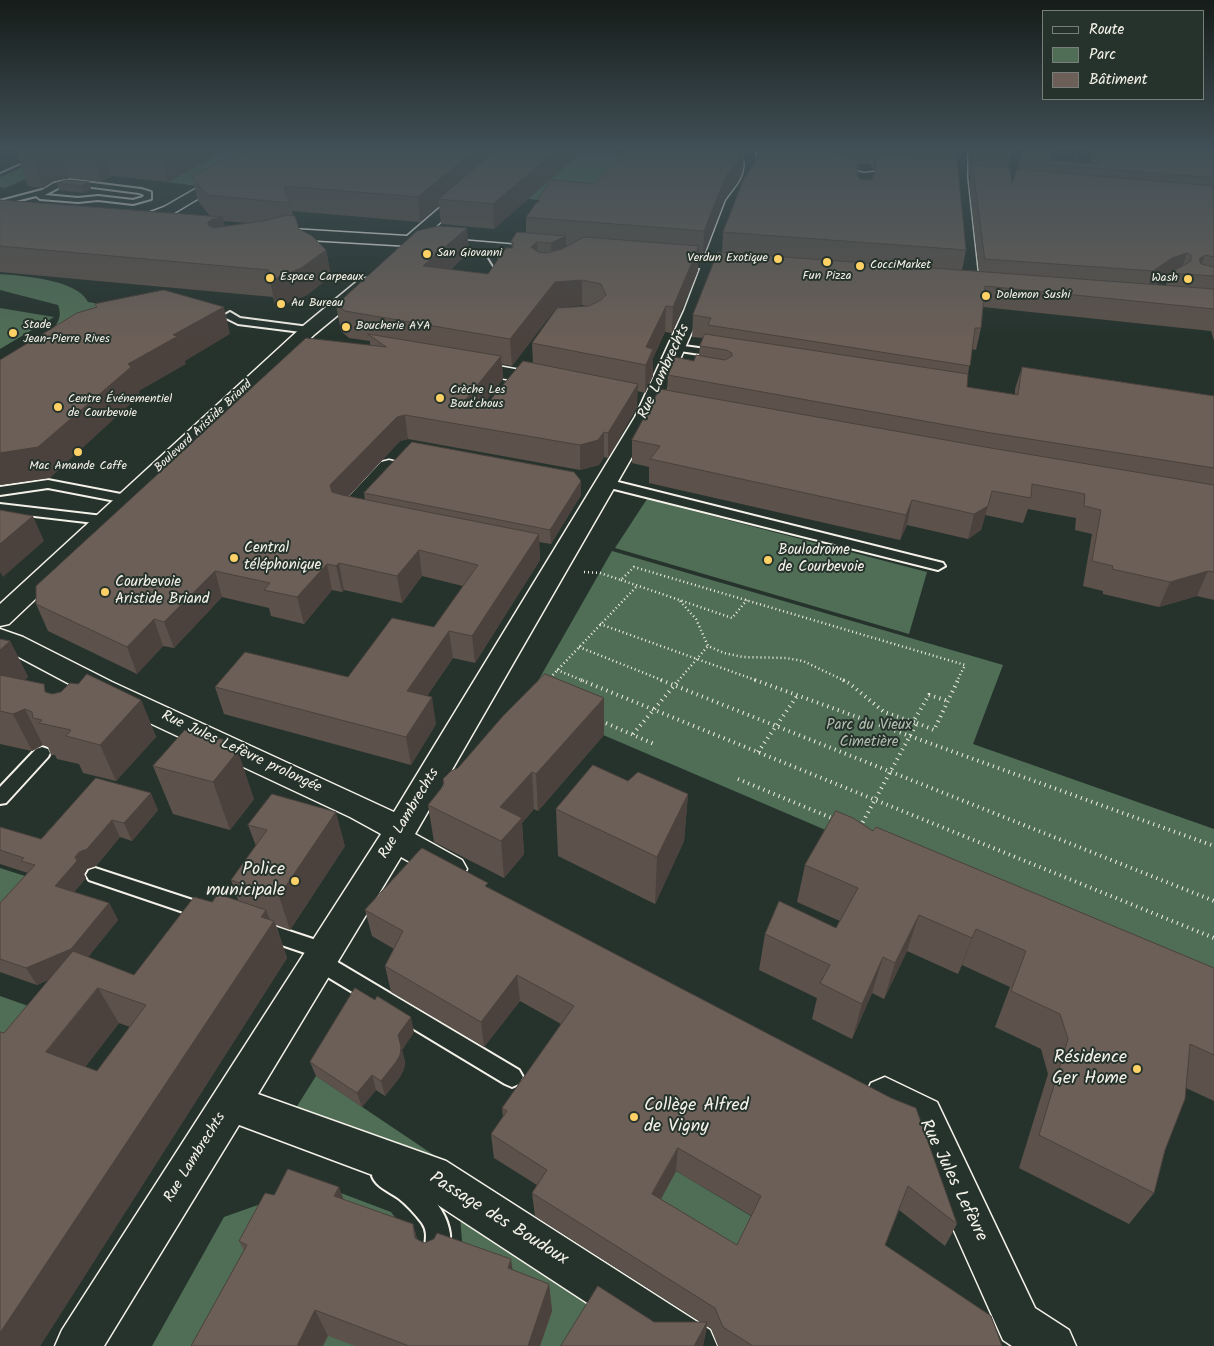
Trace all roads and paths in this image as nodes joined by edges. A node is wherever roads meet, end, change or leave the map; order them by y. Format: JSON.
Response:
{"nodes":[{"id":1,"x":108,"y":212,"type":"edge"},
{"id":2,"x":164,"y":212,"type":"edge"},
{"id":3,"x":444,"y":212,"type":"edge"},
{"id":4,"x":729,"y":212,"type":"edge"},
{"id":5,"x":967,"y":212,"type":"edge"},
{"id":6,"x":158,"y":215,"type":"junction"},
{"id":7,"x":125,"y":219,"type":"edge"},
{"id":8,"x":142,"y":220,"type":"junction"},
{"id":9,"x":411,"y":241,"type":"junction"},
{"id":10,"x":487,"y":248,"type":"junction"},
{"id":11,"x":556,"y":253,"type":"edge"},
{"id":12,"x":643,"y":259,"type":"edge"},
{"id":13,"x":710,"y":264,"type":"junction"},
{"id":14,"x":768,"y":269,"type":"edge"},
{"id":15,"x":510,"y":270,"type":"edge"},
{"id":16,"x":953,"y":285,"type":"edge"},
{"id":17,"x":971,"y":286,"type":"junction"},
{"id":18,"x":989,"y":288,"type":"edge"},
{"id":19,"x":230,"y":315,"type":"dead end"},
{"id":20,"x":305,"y":334,"type":"junction"},
{"id":21,"x":328,"y":342,"type":"edge"},
{"id":22,"x":677,"y":348,"type":"junction"},
{"id":23,"x":728,"y":355,"type":"edge"},
{"id":24,"x":529,"y":359,"type":"dead end"},
{"id":25,"x":443,"y":362,"type":"edge"},
{"id":26,"x":513,"y":382,"type":"junction"},
{"id":27,"x":567,"y":384,"type":"edge"},
{"id":28,"x":401,"y":454,"type":"edge"},
{"id":29,"x":597,"y":482,"type":"junction"},
{"id":30,"x":0,"y":491,"type":"edge"},
{"id":31,"x":126,"y":500,"type":"junction"},
{"id":32,"x":0,"y":508,"type":"edge"},
{"id":33,"x":103,"y":520,"type":"junction"},
{"id":34,"x":384,"y":520,"type":"edge"},
{"id":35,"x":555,"y":560,"type":"junction"},
{"id":36,"x":938,"y":566,"type":"dead end"},
{"id":37,"x":622,"y":580,"type":"junction"},
{"id":38,"x":637,"y":586,"type":"junction"},
{"id":39,"x":746,"y":600,"type":"junction"},
{"id":40,"x":680,"y":601,"type":"junction"},
{"id":41,"x":0,"y":618,"type":"edge"},
{"id":42,"x":600,"y":624,"type":"junction"},
{"id":43,"x":0,"y":638,"type":"edge"},
{"id":44,"x":708,"y":646,"type":"junction"},
{"id":45,"x":579,"y":648,"type":"junction"},
{"id":46,"x":697,"y":660,"type":"junction"},
{"id":47,"x":558,"y":670,"type":"junction"},
{"id":48,"x":547,"y":681,"type":"edge"},
{"id":49,"x":674,"y":686,"type":"junction"},
{"id":50,"x":797,"y":696,"type":"junction"},
{"id":51,"x":948,"y":701,"type":"junction"},
{"id":52,"x":654,"y":709,"type":"junction"},
{"id":53,"x":598,"y":719,"type":"edge"},
{"id":54,"x":915,"y":723,"type":"junction"},
{"id":55,"x":776,"y":726,"type":"junction"},
{"id":56,"x":633,"y":734,"type":"junction"},
{"id":57,"x":909,"y":737,"type":"junction"},
{"id":58,"x":654,"y":744,"type":"dead end"},
{"id":59,"x":758,"y":752,"type":"junction"},
{"id":60,"x":42,"y":753,"type":"edge"},
{"id":61,"x":889,"y":772,"type":"junction"},
{"id":62,"x":738,"y":779,"type":"dead end"},
{"id":63,"x":0,"y":798,"type":"edge"},
{"id":64,"x":874,"y":799,"type":"junction"},
{"id":65,"x":841,"y":822,"type":"edge"},
{"id":66,"x":867,"y":833,"type":"edge"},
{"id":67,"x":397,"y":834,"type":"junction"},
{"id":68,"x":1214,"y":846,"type":"edge"},
{"id":69,"x":95,"y":875,"type":"dead end"},
{"id":70,"x":484,"y":886,"type":"edge"},
{"id":71,"x":1214,"y":901,"type":"edge"},
{"id":72,"x":224,"y":918,"type":"edge"},
{"id":73,"x":242,"y":924,"type":"edge"},
{"id":74,"x":1214,"y":938,"type":"edge"},
{"id":75,"x":321,"y":956,"type":"junction"},
{"id":76,"x":512,"y":1077,"type":"dead end"},
{"id":77,"x":853,"y":1079,"type":"edge"},
{"id":78,"x":226,"y":1111,"type":"junction"},
{"id":79,"x":433,"y":1257,"type":"edge"},
{"id":80,"x":1036,"y":1335,"type":"edge"},
{"id":81,"x":78,"y":1346,"type":"edge"},
{"id":82,"x":694,"y":1346,"type":"edge"}],
"edges":[{"from":1,"to":6,"type":"street"},
{"from":2,"to":6,"type":"street"},
{"from":3,"to":9,"type":"street","name":"Boulevard Aristide Briand"},
{"from":4,"to":13,"type":"street","name":"Rue Lambrechts"},
{"from":5,"to":17,"type":"street"},
{"from":6,"to":8,"type":"street"},
{"from":6,"to":8,"type":"street"},
{"from":7,"to":8,"type":"street"},
{"from":9,"to":9,"type":"street"},
{"from":9,"to":10,"type":"street"},
{"from":9,"to":20,"type":"street","name":"Boulevard Aristide Briand"},
{"from":10,"to":11,"type":"street"},
{"from":10,"to":15,"type":"lane"},
{"from":12,"to":13,"type":"street"},
{"from":13,"to":14,"type":"street"},
{"from":13,"to":22,"type":"street","name":"Rue Lambrechts"},
{"from":16,"to":17,"type":"street"},
{"from":17,"to":18,"type":"street"},
{"from":19,"to":20,"type":"lane"},
{"from":20,"to":21,"type":"street"},
{"from":20,"to":31,"type":"street","name":"Boulevard Aristide Briand"},
{"from":22,"to":23,"type":"lane"},
{"from":22,"to":29,"type":"street","name":"Rue Lambrechts"},
{"from":24,"to":26,"type":"street"},
{"from":25,"to":26,"type":"street"},
{"from":26,"to":27,"type":"street"},
{"from":28,"to":34,"type":"street"},
{"from":29,"to":35,"type":"street","name":"Rue Lambrechts"},
{"from":29,"to":36,"type":"lane"},
{"from":30,"to":31,"type":"lane"},
{"from":31,"to":33,"type":"street","name":"Boulevard Aristide Briand"},
{"from":32,"to":33,"type":"lane"},
{"from":33,"to":41,"type":"street","name":"Boulevard Aristide Briand"},
{"from":35,"to":37,"type":"path"},
{"from":35,"to":67,"type":"street","name":"Rue Lambrechts"},
{"from":37,"to":38,"type":"path"},
{"from":37,"to":39,"type":"path"},
{"from":38,"to":40,"type":"path"},
{"from":38,"to":42,"type":"path"},
{"from":39,"to":40,"type":"path"},
{"from":39,"to":51,"type":"path"},
{"from":40,"to":44,"type":"path"},
{"from":42,"to":45,"type":"path"},
{"from":42,"to":46,"type":"path"},
{"from":43,"to":67,"type":"street","name":"Rue Jules Lefèvre prolongée"},
{"from":44,"to":46,"type":"path"},
{"from":44,"to":54,"type":"path"},
{"from":45,"to":47,"type":"path"},
{"from":45,"to":49,"type":"path"},
{"from":46,"to":49,"type":"path"},
{"from":46,"to":50,"type":"path"},
{"from":47,"to":48,"type":"path"},
{"from":47,"to":52,"type":"path"},
{"from":49,"to":52,"type":"path"},
{"from":49,"to":55,"type":"path"},
{"from":50,"to":55,"type":"path"},
{"from":50,"to":57,"type":"path"},
{"from":51,"to":54,"type":"path"},
{"from":51,"to":54,"type":"path"},
{"from":52,"to":56,"type":"path"},
{"from":52,"to":59,"type":"path"},
{"from":53,"to":56,"type":"path"},
{"from":54,"to":57,"type":"path"},
{"from":55,"to":59,"type":"path"},
{"from":55,"to":61,"type":"path"},
{"from":56,"to":58,"type":"path"},
{"from":57,"to":61,"type":"path"},
{"from":57,"to":68,"type":"path"},
{"from":59,"to":64,"type":"path"},
{"from":60,"to":63,"type":"lane"},
{"from":61,"to":64,"type":"path"},
{"from":61,"to":71,"type":"path"},
{"from":62,"to":65,"type":"path"},
{"from":64,"to":66,"type":"path"},
{"from":64,"to":74,"type":"path"},
{"from":67,"to":70,"type":"street"},
{"from":67,"to":75,"type":"street","name":"Rue Lambrechts"},
{"from":69,"to":72,"type":"lane"},
{"from":73,"to":75,"type":"lane"},
{"from":75,"to":76,"type":"lane"},
{"from":75,"to":78,"type":"street","name":"Rue Lambrechts"},
{"from":77,"to":80,"type":"street","name":"Rue Jules Lefèvre"},
{"from":78,"to":79,"type":"lane"},
{"from":78,"to":81,"type":"street","name":"Rue Lambrechts"},
{"from":78,"to":82,"type":"street","name":"Passage des Boudoux"}]}
